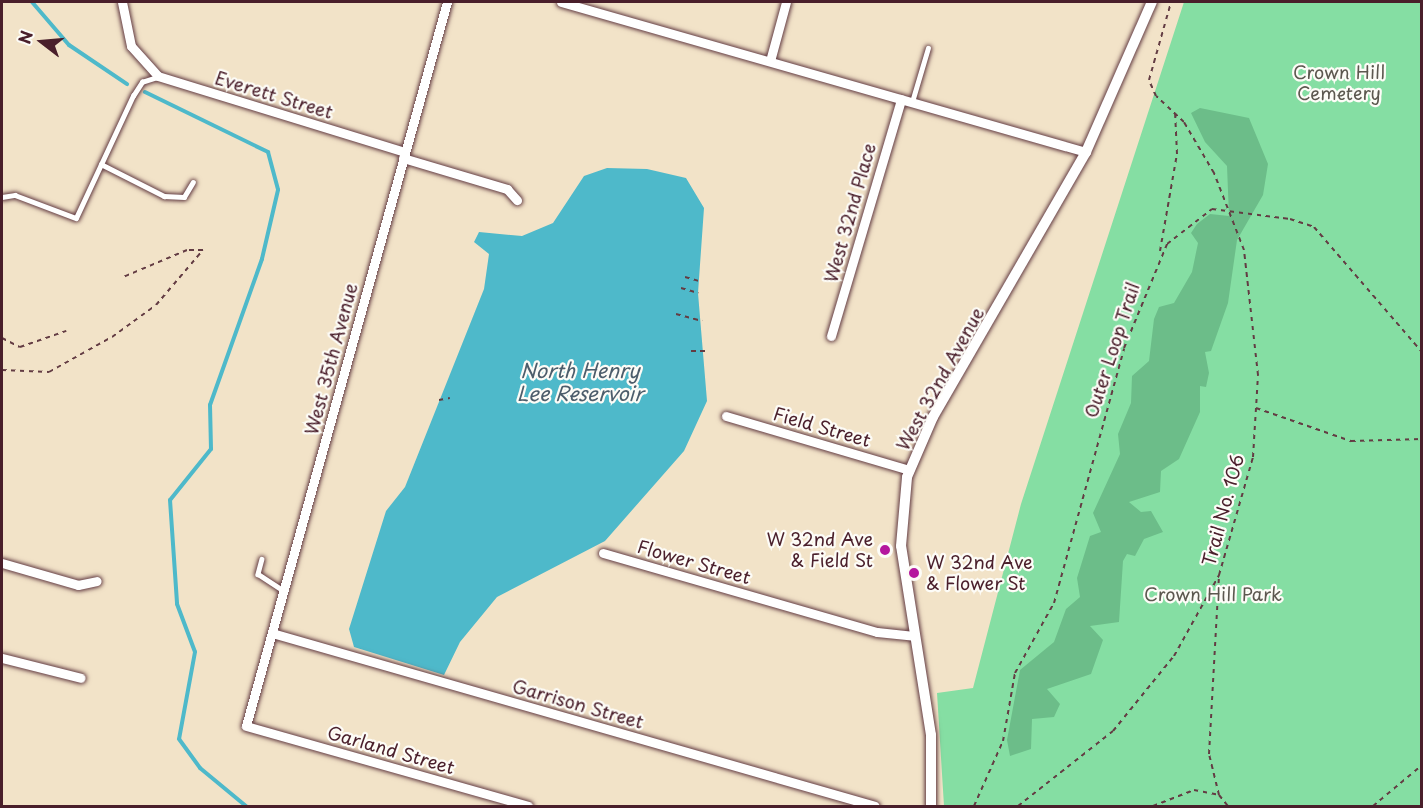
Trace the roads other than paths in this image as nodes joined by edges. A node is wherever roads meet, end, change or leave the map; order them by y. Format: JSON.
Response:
{"nodes":[{"id":1,"x":122,"y":2,"type":"edge"},
{"id":2,"x":447,"y":2,"type":"edge"},
{"id":3,"x":561,"y":2,"type":"edge"},
{"id":4,"x":786,"y":2,"type":"edge"},
{"id":5,"x":1152,"y":2,"type":"edge"},
{"id":6,"x":928,"y":48,"type":"dead end"},
{"id":7,"x":770,"y":61,"type":"junction"},
{"id":8,"x":158,"y":76,"type":"junction"},
{"id":9,"x":901,"y":99,"type":"junction"},
{"id":10,"x":912,"y":102,"type":"junction"},
{"id":11,"x":1086,"y":152,"type":"junction"},
{"id":12,"x":404,"y":155,"type":"junction"},
{"id":13,"x":101,"y":164,"type":"junction"},
{"id":14,"x":193,"y":182,"type":"dead end"},
{"id":15,"x":2,"y":197,"type":"edge"},
{"id":16,"x":517,"y":200,"type":"dead end"},
{"id":17,"x":831,"y":336,"type":"dead end"},
{"id":18,"x":726,"y":416,"type":"dead end"},
{"id":19,"x":909,"y":470,"type":"junction"},
{"id":20,"x":603,"y":553,"type":"dead end"},
{"id":21,"x":262,"y":560,"type":"dead end"},
{"id":22,"x":2,"y":563,"type":"edge"},
{"id":23,"x":97,"y":582,"type":"dead end"},
{"id":24,"x":284,"y":591,"type":"junction"},
{"id":25,"x":272,"y":633,"type":"junction"},
{"id":26,"x":914,"y":636,"type":"junction"},
{"id":27,"x":2,"y":658,"type":"edge"},
{"id":28,"x":81,"y":678,"type":"dead end"},
{"id":29,"x":246,"y":726,"type":"joint"},
{"id":30,"x":528,"y":807,"type":"edge"},
{"id":31,"x":875,"y":807,"type":"edge"},
{"id":32,"x":931,"y":807,"type":"edge"}],
"edges":[{"from":1,"to":8,"type":"street","name":"Everett Street"},
{"from":2,"to":12,"type":"street","name":"West 35th Avenue"},
{"from":3,"to":7,"type":"street"},
{"from":4,"to":7,"type":"street"},
{"from":5,"to":11,"type":"street","name":"West 32nd Avenue"},
{"from":6,"to":10,"type":"lane"},
{"from":7,"to":9,"type":"street"},
{"from":8,"to":12,"type":"street","name":"Everett Street"},
{"from":8,"to":13,"type":"lane"},
{"from":9,"to":10,"type":"street"},
{"from":9,"to":17,"type":"street","name":"West 32nd Place"},
{"from":10,"to":11,"type":"street"},
{"from":11,"to":19,"type":"street","name":"West 32nd Avenue"},
{"from":12,"to":16,"type":"street","name":"Everett Street"},
{"from":12,"to":24,"type":"street","name":"West 35th Avenue"},
{"from":13,"to":14,"type":"lane"},
{"from":13,"to":15,"type":"lane"},
{"from":18,"to":19,"type":"street","name":"Field Street"},
{"from":19,"to":26,"type":"street","name":"West 32nd Avenue"},
{"from":20,"to":26,"type":"street","name":"Flower Street"},
{"from":21,"to":24,"type":"lane"},
{"from":22,"to":23,"type":"street"},
{"from":24,"to":25,"type":"street","name":"West 35th Avenue"},
{"from":25,"to":29,"type":"street","name":"West 35th Avenue"},
{"from":25,"to":31,"type":"street","name":"Garrison Street"},
{"from":26,"to":32,"type":"street","name":"West 32nd Avenue"},
{"from":27,"to":28,"type":"street"},
{"from":29,"to":30,"type":"street","name":"Garland Street"}]}
